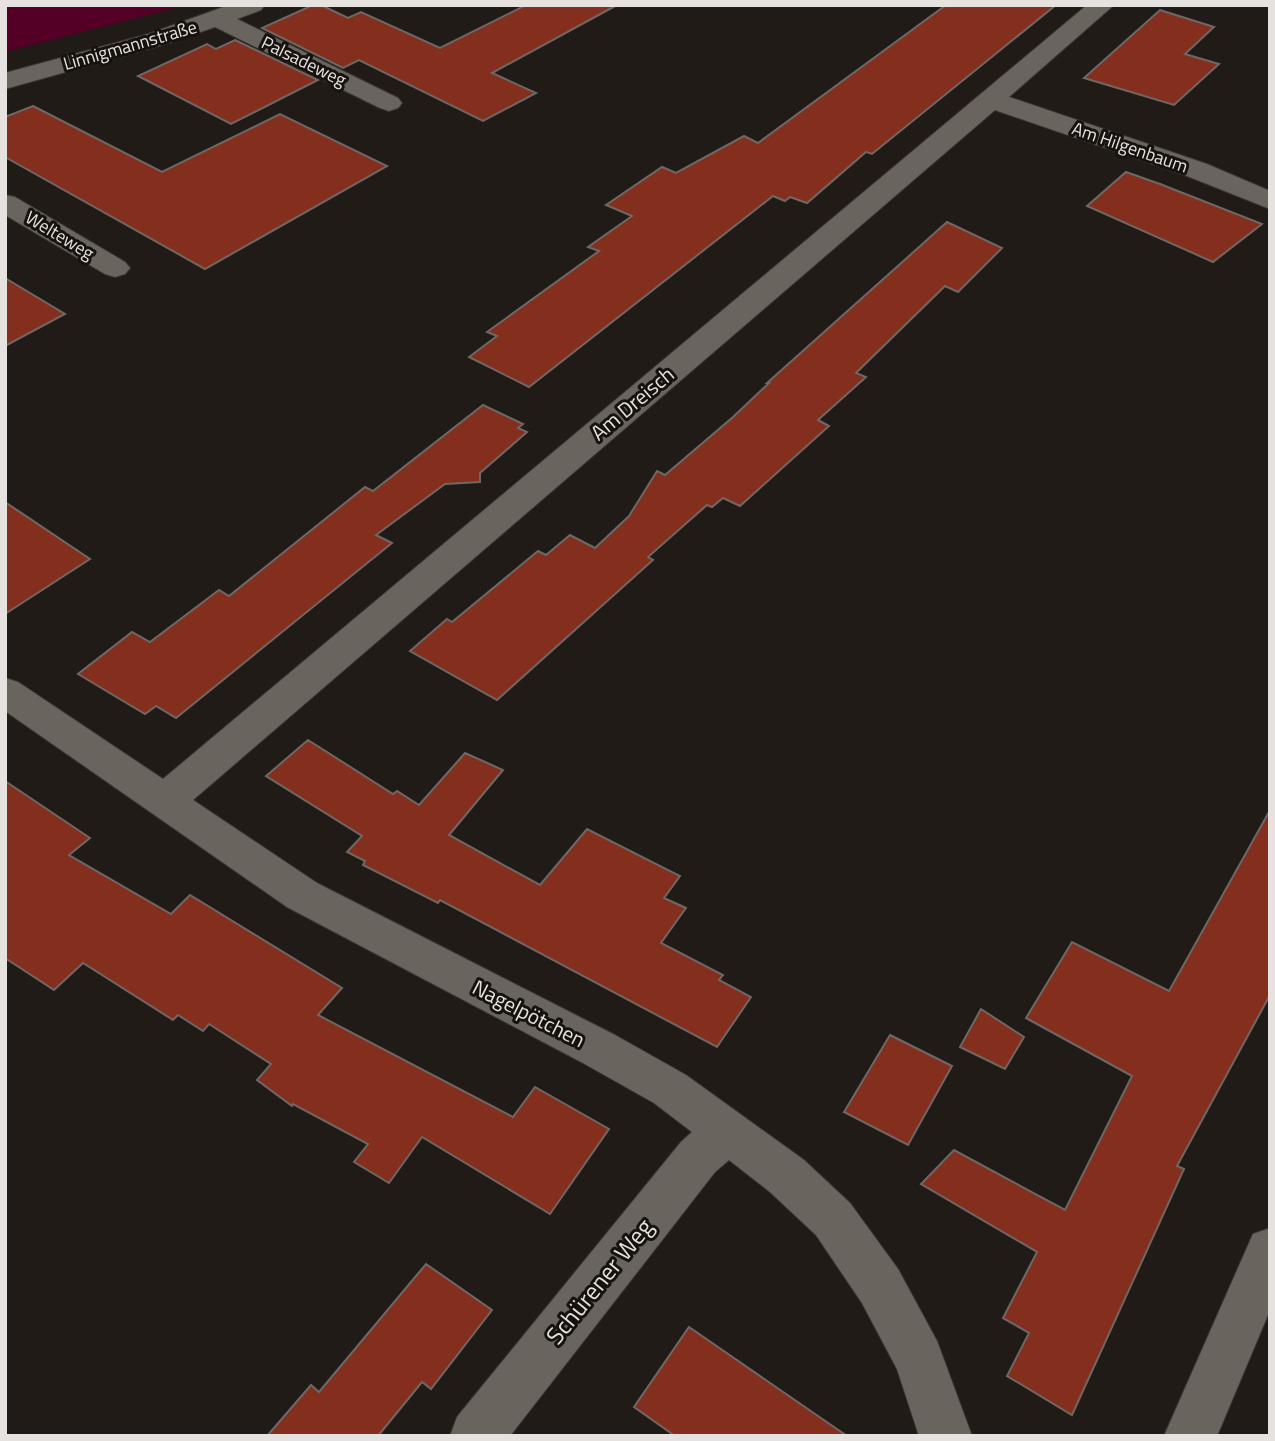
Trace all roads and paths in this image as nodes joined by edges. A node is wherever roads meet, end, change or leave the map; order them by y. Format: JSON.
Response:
{"nodes":[{"id":1,"x":253,"y":5,"type":"edge"},
{"id":2,"x":1102,"y":5,"type":"edge"},
{"id":3,"x":219,"y":19,"type":"junction"},
{"id":4,"x":5,"y":81,"type":"edge"},
{"id":5,"x":989,"y":99,"type":"junction"},
{"id":6,"x":389,"y":103,"type":"dead end"},
{"id":7,"x":1270,"y":201,"type":"edge"},
{"id":8,"x":5,"y":203,"type":"edge"},
{"id":9,"x":115,"y":268,"type":"dead end"},
{"id":10,"x":5,"y":692,"type":"edge"},
{"id":11,"x":163,"y":802,"type":"junction"},
{"id":12,"x":728,"y":1131,"type":"junction"},
{"id":13,"x":1270,"y":1251,"type":"edge"},
{"id":14,"x":476,"y":1436,"type":"edge"},
{"id":15,"x":946,"y":1436,"type":"edge"},
{"id":16,"x":1190,"y":1436,"type":"edge"}],
"edges":[{"from":1,"to":3,"type":"street","name":"Linnigmannstraße"},
{"from":2,"to":5,"type":"street","name":"Am Dreisch"},
{"from":3,"to":4,"type":"street","name":"Linnigmannstraße"},
{"from":3,"to":6,"type":"street","name":"Palsadeweg"},
{"from":5,"to":7,"type":"street","name":"Am Hilgenbaum"},
{"from":5,"to":11,"type":"street","name":"Am Dreisch"},
{"from":8,"to":9,"type":"street","name":"Welteweg"},
{"from":10,"to":11,"type":"street","name":"Nagelpötchen"},
{"from":11,"to":12,"type":"street","name":"Nagelpötchen"},
{"from":12,"to":14,"type":"street","name":"Schürener Weg"},
{"from":12,"to":15,"type":"street","name":"Nagelpötchen"},
{"from":13,"to":16,"type":"street"}]}
